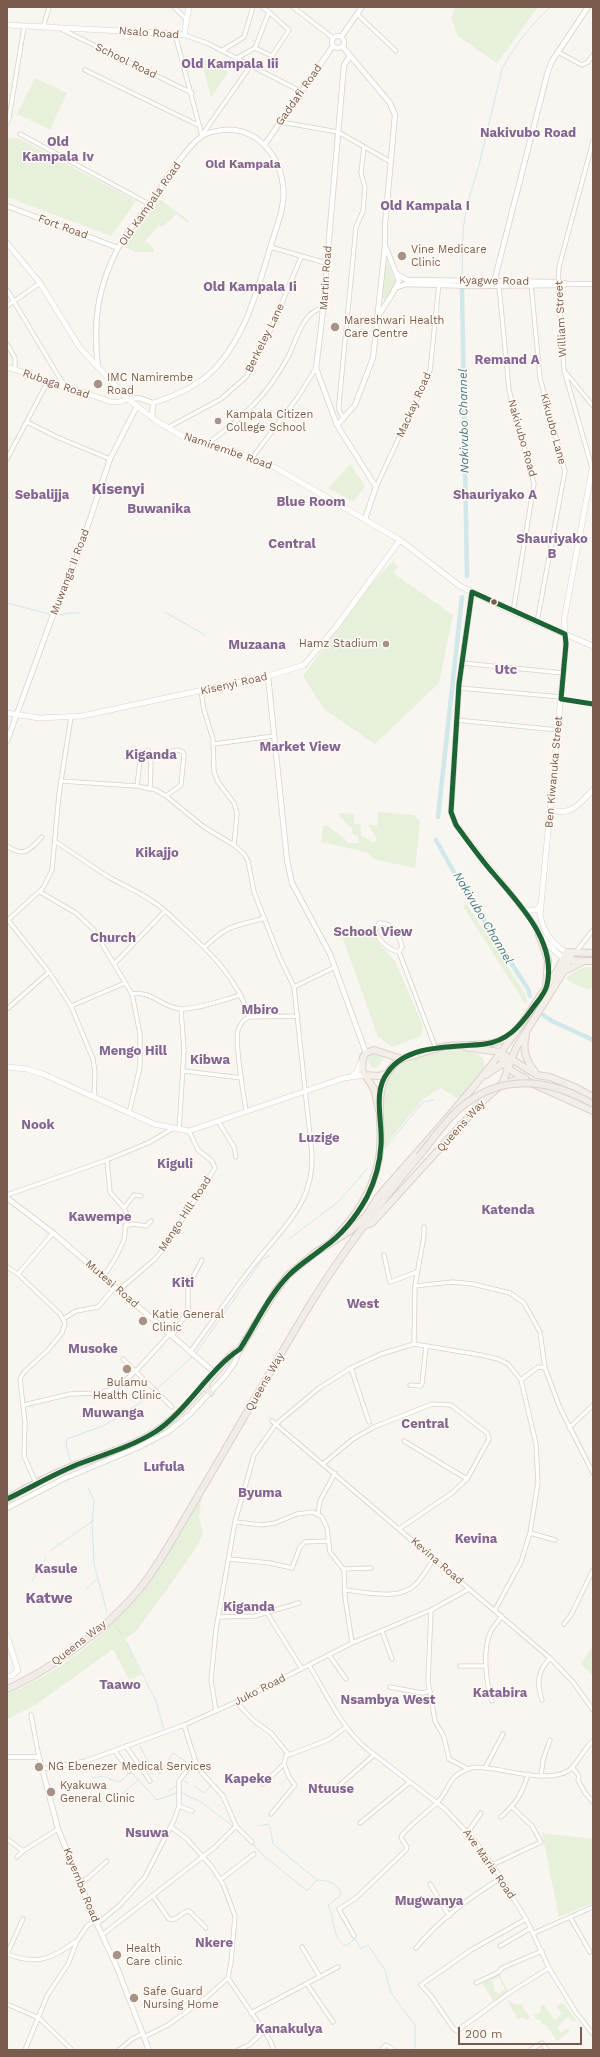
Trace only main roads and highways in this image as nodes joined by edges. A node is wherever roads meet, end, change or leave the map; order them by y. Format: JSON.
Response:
{"nodes":[{"id":1,"x":189,"y":7,"type":"edge"},
{"id":2,"x":7,"y":25,"type":"edge"},
{"id":3,"x":7,"y":243,"type":"edge"},
{"id":4,"x":7,"y":367,"type":"edge"},
{"id":5,"x":128,"y":399,"type":"junction"},
{"id":6,"x":593,"y":468,"type":"edge"},
{"id":7,"x":400,"y":540,"type":"junction"},
{"id":8,"x":472,"y":592,"type":"junction"},
{"id":9,"x":565,"y":634,"type":"junction"},
{"id":10,"x":593,"y":646,"type":"edge"},
{"id":11,"x":7,"y":713,"type":"edge"},
{"id":12,"x":593,"y":790,"type":"edge"},
{"id":13,"x":550,"y":809,"type":"junction"},
{"id":14,"x":541,"y":903,"type":"junction"},
{"id":15,"x":524,"y":910,"type":"junction"},
{"id":16,"x":539,"y":935,"type":"junction"},
{"id":17,"x":593,"y":953,"type":"edge"},
{"id":18,"x":569,"y":956,"type":"junction"},
{"id":19,"x":593,"y":960,"type":"edge"},
{"id":20,"x":585,"y":961,"type":"junction"},
{"id":21,"x":564,"y":971,"type":"junction"},
{"id":22,"x":546,"y":987,"type":"junction"},
{"id":23,"x":522,"y":1025,"type":"junction"},
{"id":24,"x":529,"y":1026,"type":"junction"},
{"id":25,"x":459,"y":1045,"type":"junction"},
{"id":26,"x":500,"y":1052,"type":"junction"},
{"id":27,"x":402,"y":1059,"type":"junction"},
{"id":28,"x":362,"y":1060,"type":"junction"},
{"id":29,"x":512,"y":1060,"type":"junction"},
{"id":30,"x":503,"y":1063,"type":"junction"},
{"id":31,"x":7,"y":1067,"type":"edge"},
{"id":32,"x":508,"y":1068,"type":"junction"},
{"id":33,"x":386,"y":1074,"type":"junction"},
{"id":34,"x":365,"y":1075,"type":"junction"},
{"id":35,"x":537,"y":1075,"type":"junction"},
{"id":36,"x":352,"y":1076,"type":"junction"},
{"id":37,"x":476,"y":1083,"type":"junction"},
{"id":38,"x":533,"y":1083,"type":"junction"},
{"id":39,"x":502,"y":1084,"type":"junction"},
{"id":40,"x":593,"y":1097,"type":"edge"},
{"id":41,"x":593,"y":1104,"type":"edge"},
{"id":42,"x":593,"y":1111,"type":"edge"},
{"id":43,"x":381,"y":1120,"type":"junction"},
{"id":44,"x":385,"y":1197,"type":"junction"},
{"id":45,"x":368,"y":1213,"type":"junction"},
{"id":46,"x":363,"y":1226,"type":"junction"},
{"id":47,"x":329,"y":1244,"type":"junction"},
{"id":48,"x":205,"y":1385,"type":"junction"},
{"id":49,"x":210,"y":1392,"type":"road end"},
{"id":50,"x":81,"y":1463,"type":"junction"},
{"id":51,"x":84,"y":1470,"type":"road end"},
{"id":52,"x":7,"y":1499,"type":"edge"},
{"id":53,"x":7,"y":1636,"type":"edge"},
{"id":54,"x":7,"y":1676,"type":"edge"},
{"id":55,"x":7,"y":1689,"type":"edge"}],
"edges":[{"from":1,"to":2,"type":"main road","name":"Nsalo Road"},
{"from":3,"to":5,"type":"main road","name":"Namirembe Road"},
{"from":4,"to":5,"type":"main road","name":"Rubaga Road"},
{"from":5,"to":7,"type":"main road","name":"Namirembe Road"},
{"from":6,"to":9,"type":"main road","name":"Ben Kiwanuka Street"},
{"from":7,"to":8,"type":"main road","name":"Namirembe Road"},
{"from":7,"to":11,"type":"main road","name":"Kisenyi Road"},
{"from":8,"to":9,"type":"main road","name":"Namirembe Road"},
{"from":8,"to":15,"type":"main road"},
{"from":9,"to":10,"type":"main road","name":"Namirembe Road"},
{"from":9,"to":13,"type":"main road","name":"Ben Kiwanuka Street"},
{"from":12,"to":13,"type":"main road"},
{"from":13,"to":14,"type":"main road","name":"Ben Kiwanuka Street"},
{"from":14,"to":15,"type":"main road"},
{"from":14,"to":18,"type":"main road","name":"Ben Kiwanuka Street"},
{"from":15,"to":16,"type":"main road"},
{"from":16,"to":18,"type":"main road"},
{"from":16,"to":22,"type":"main road"},
{"from":17,"to":18,"type":"main road"},
{"from":18,"to":20,"type":"main road"},
{"from":18,"to":21,"type":"main road","name":"Queens Way"},
{"from":18,"to":22,"type":"main road"},
{"from":19,"to":20,"type":"main road"},
{"from":20,"to":21,"type":"main road"},
{"from":21,"to":24,"type":"main road","name":"Queens Way"},
{"from":22,"to":23,"type":"main road"},
{"from":23,"to":25,"type":"main road"},
{"from":23,"to":26,"type":"main road"},
{"from":24,"to":29,"type":"main road","name":"Queens Way"},
{"from":24,"to":35,"type":"main road"},
{"from":25,"to":26,"type":"main road"},
{"from":25,"to":27,"type":"main road"},
{"from":26,"to":29,"type":"main road"},
{"from":26,"to":30,"type":"main road"},
{"from":26,"to":37,"type":"main road"},
{"from":27,"to":28,"type":"main road"},
{"from":27,"to":33,"type":"main road"},
{"from":28,"to":34,"type":"main road"},
{"from":28,"to":36,"type":"main road"},
{"from":29,"to":30,"type":"main road"},
{"from":29,"to":32,"type":"main road","name":"Queens Way"},
{"from":29,"to":35,"type":"main road"},
{"from":30,"to":32,"type":"main road"},
{"from":30,"to":37,"type":"main road"},
{"from":31,"to":36,"type":"main road"},
{"from":32,"to":38,"type":"main road"},
{"from":32,"to":39,"type":"main road","name":"Queens Way"},
{"from":33,"to":34,"type":"main road"},
{"from":33,"to":43,"type":"main road"},
{"from":34,"to":36,"type":"main road"},
{"from":34,"to":43,"type":"main road"},
{"from":35,"to":40,"type":"main road"},
{"from":37,"to":45,"type":"main road"},
{"from":38,"to":39,"type":"main road"},
{"from":38,"to":42,"type":"main road"},
{"from":39,"to":46,"type":"main road","name":"Queens Way"},
{"from":41,"to":44,"type":"highway","bridge":true},
{"from":43,"to":47,"type":"main road"},
{"from":44,"to":45,"type":"highway"},
{"from":44,"to":46,"type":"highway"},
{"from":45,"to":47,"type":"highway"},
{"from":46,"to":55,"type":"highway","name":"Queens Way"},
{"from":47,"to":48,"type":"highway"},
{"from":48,"to":49,"type":"highway"},
{"from":48,"to":50,"type":"highway"},
{"from":50,"to":51,"type":"highway"},
{"from":50,"to":52,"type":"highway"},
{"from":53,"to":54,"type":"main road"}]}
